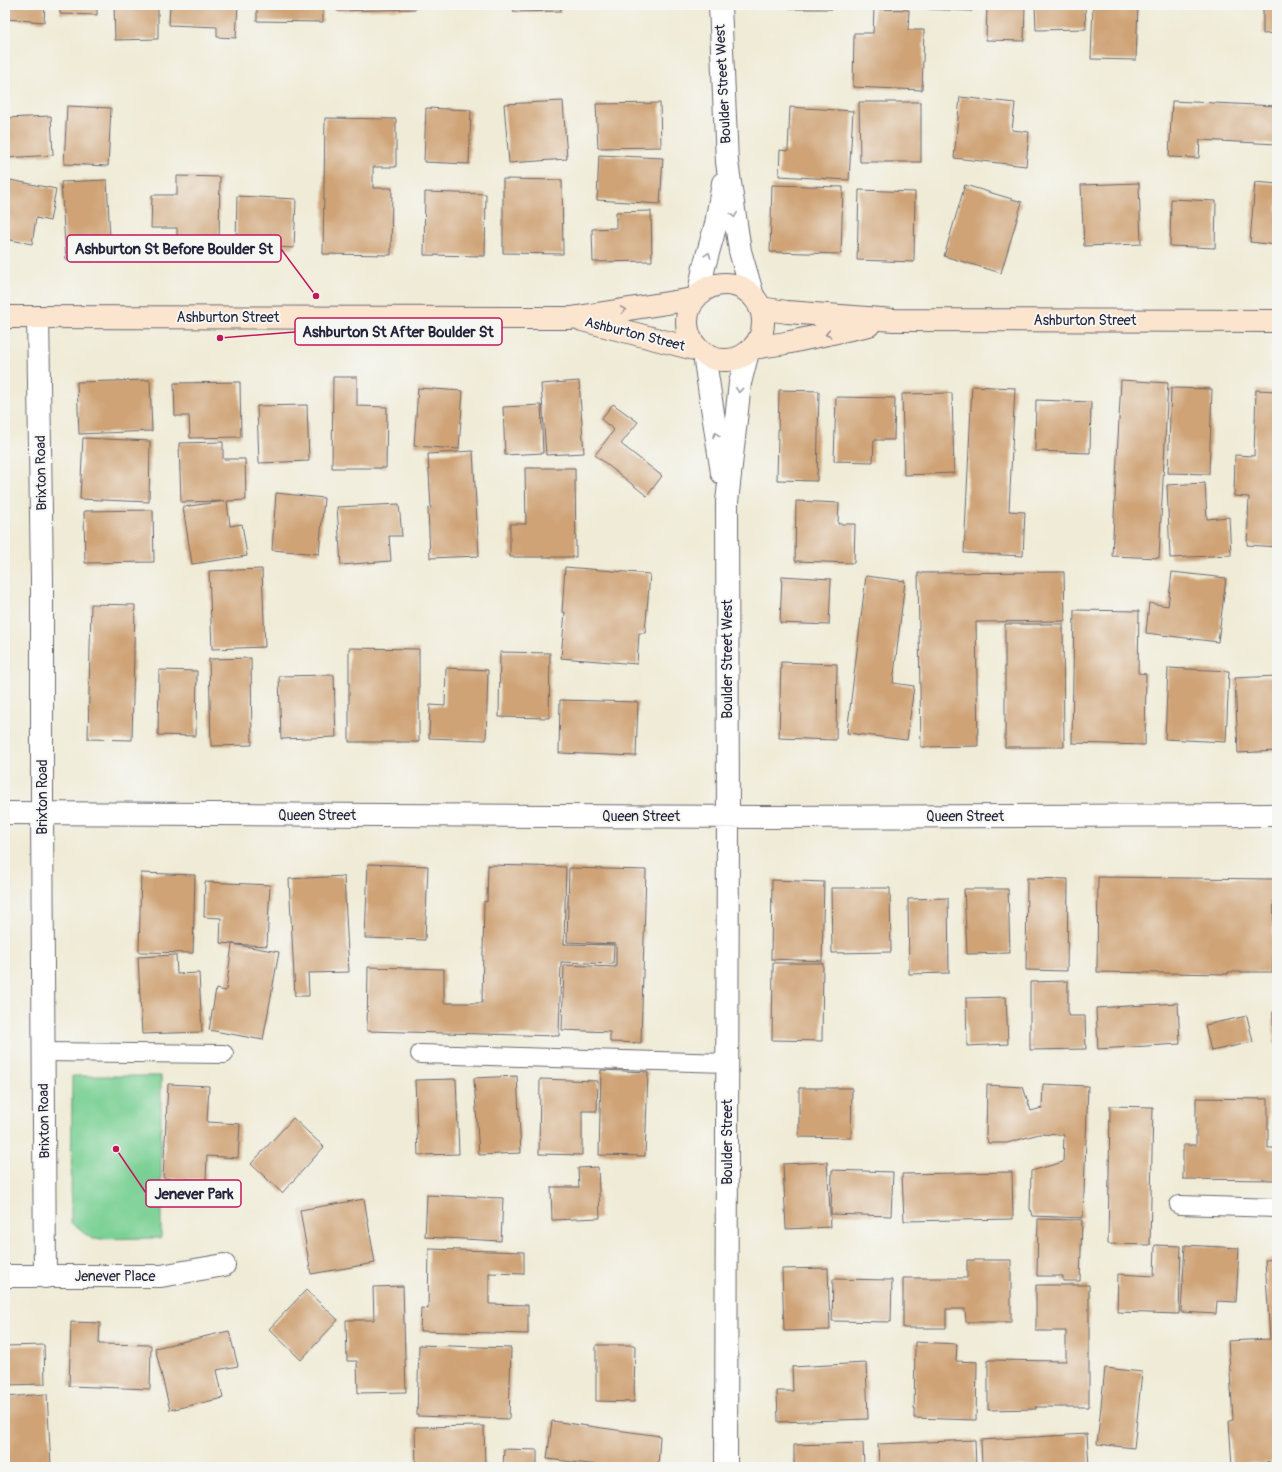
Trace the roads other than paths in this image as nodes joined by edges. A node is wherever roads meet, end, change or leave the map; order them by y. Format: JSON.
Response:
{"nodes":[{"id":1,"x":720,"y":5,"type":"edge"},
{"id":2,"x":727,"y":162,"type":"junction"},
{"id":3,"x":696,"y":296,"type":"junction"},
{"id":4,"x":757,"y":302,"type":"junction"},
{"id":5,"x":5,"y":317,"type":"edge"},
{"id":6,"x":38,"y":317,"type":"junction"},
{"id":7,"x":571,"y":318,"type":"junction"},
{"id":8,"x":894,"y":320,"type":"junction"},
{"id":9,"x":1277,"y":321,"type":"edge"},
{"id":10,"x":750,"y":350,"type":"junction"},
{"id":11,"x":701,"y":352,"type":"junction"},
{"id":12,"x":727,"y":502,"type":"junction"},
{"id":13,"x":5,"y":813,"type":"edge"},
{"id":14,"x":42,"y":814,"type":"junction"},
{"id":15,"x":1277,"y":815,"type":"edge"},
{"id":16,"x":728,"y":817,"type":"junction"},
{"id":17,"x":43,"y":1052,"type":"junction"},
{"id":18,"x":224,"y":1054,"type":"dead end"},
{"id":19,"x":420,"y":1054,"type":"dead end"},
{"id":20,"x":727,"y":1063,"type":"junction"},
{"id":21,"x":1179,"y":1205,"type":"dead end"},
{"id":22,"x":1277,"y":1208,"type":"edge"},
{"id":23,"x":224,"y":1265,"type":"dead end"},
{"id":24,"x":5,"y":1276,"type":"edge"},
{"id":25,"x":45,"y":1277,"type":"junction"},
{"id":26,"x":726,"y":1467,"type":"edge"}],
"edges":[{"from":1,"to":2,"type":"street","name":"Boulder Street West"},
{"from":3,"to":2,"type":"street","name":"Boulder Street West","one_way":true},
{"from":2,"to":4,"type":"street","name":"Boulder Street West","one_way":true},
{"from":3,"to":4,"type":"street"},
{"from":7,"to":3,"type":"street","name":"Ashburton Street","one_way":true},
{"from":3,"to":11,"type":"street"},
{"from":4,"to":8,"type":"street","name":"Ashburton Street"},
{"from":4,"to":10,"type":"street"},
{"from":5,"to":6,"type":"street","name":"Ashburton Street"},
{"from":6,"to":7,"type":"street","name":"Ashburton Street"},
{"from":6,"to":14,"type":"street","name":"Brixton Road"},
{"from":7,"to":11,"type":"street","name":"Ashburton Street"},
{"from":8,"to":9,"type":"street","name":"Ashburton Street"},
{"from":8,"to":10,"type":"street","name":"Ashburton Street","one_way":true},
{"from":10,"to":11,"type":"street"},
{"from":10,"to":12,"type":"street","name":"Boulder Street West","one_way":true},
{"from":12,"to":11,"type":"street","name":"Boulder Street West","one_way":true},
{"from":12,"to":16,"type":"street","name":"Boulder Street West"},
{"from":13,"to":14,"type":"street","name":"Queen Street"},
{"from":14,"to":16,"type":"street","name":"Queen Street"},
{"from":14,"to":17,"type":"street","name":"Brixton Road"},
{"from":15,"to":16,"type":"street","name":"Queen Street"},
{"from":16,"to":20,"type":"street","name":"Boulder Street"},
{"from":17,"to":18,"type":"lane"},
{"from":17,"to":25,"type":"street","name":"Brixton Road"},
{"from":19,"to":20,"type":"lane"},
{"from":20,"to":26,"type":"street","name":"Boulder Street"},
{"from":21,"to":22,"type":"lane"},
{"from":23,"to":25,"type":"street","name":"Jenever Place"},
{"from":24,"to":25,"type":"street","name":"Jenever Place"}]}
